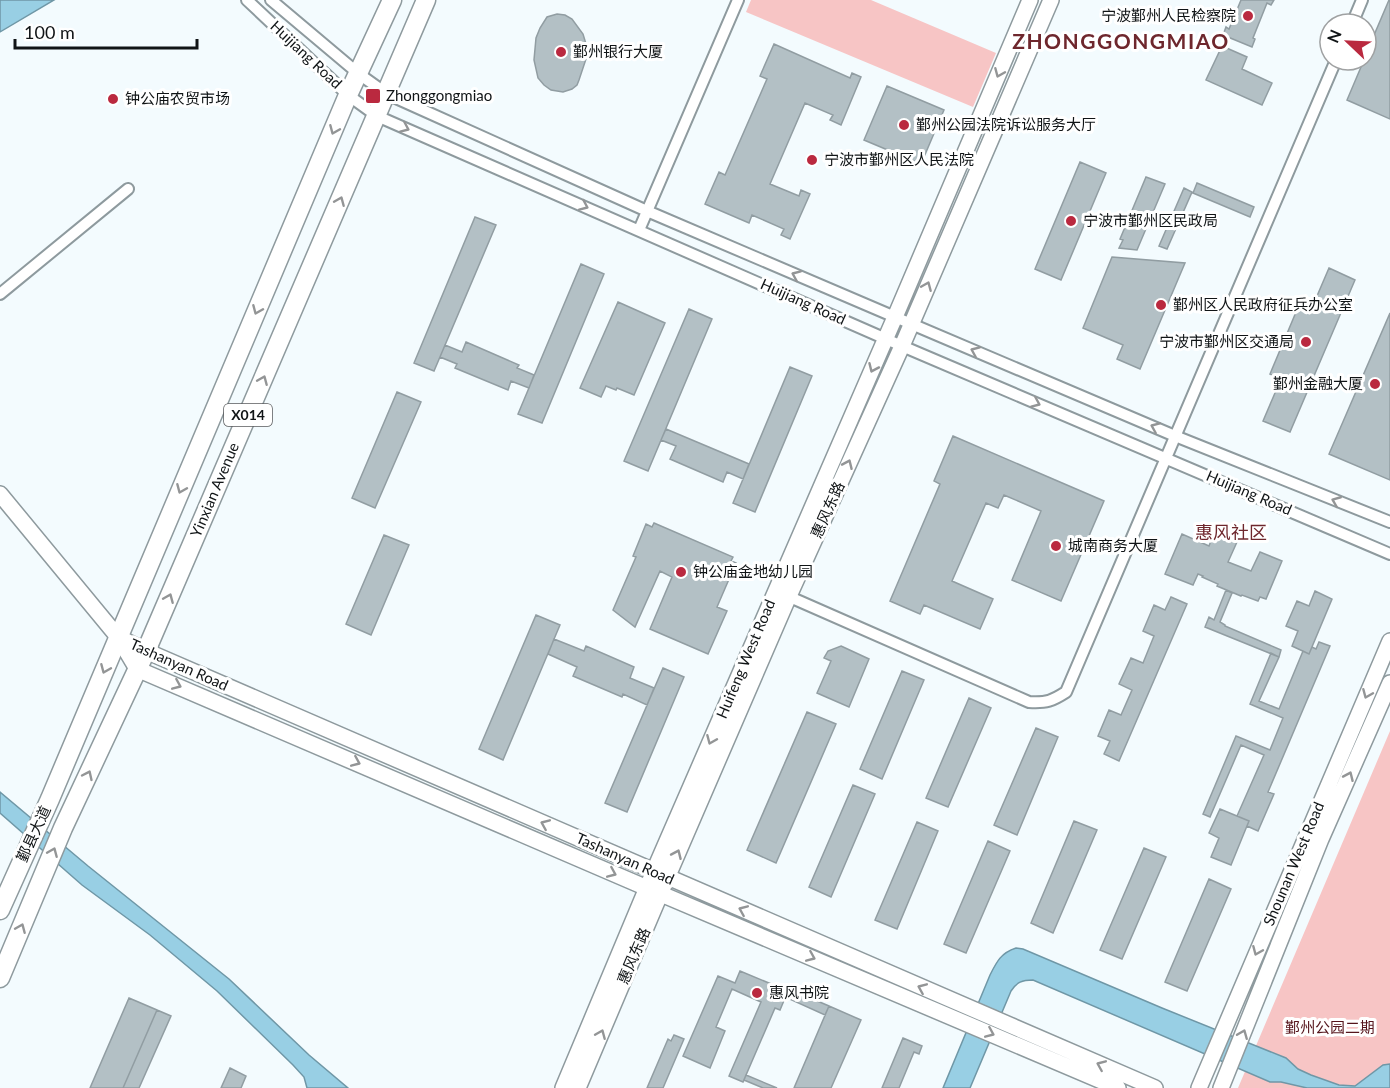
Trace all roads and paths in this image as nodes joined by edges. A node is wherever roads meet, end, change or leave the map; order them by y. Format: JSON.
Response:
{"nodes":[{"id":1,"x":247,"y":0,"type":"edge"},
{"id":2,"x":271,"y":0,"type":"edge"},
{"id":3,"x":392,"y":0,"type":"edge"},
{"id":4,"x":426,"y":0,"type":"edge"},
{"id":5,"x":738,"y":0,"type":"edge"},
{"id":6,"x":1030,"y":0,"type":"edge"},
{"id":7,"x":1051,"y":0,"type":"edge"},
{"id":8,"x":1331,"y":72,"type":"edge"},
{"id":9,"x":359,"y":74,"type":"junction"},
{"id":10,"x":387,"y":94,"type":"junction"},
{"id":11,"x":348,"y":95,"type":"junction"},
{"id":12,"x":377,"y":116,"type":"junction"},
{"id":13,"x":128,"y":189,"type":"dead end"},
{"id":14,"x":647,"y":211,"type":"junction"},
{"id":15,"x":639,"y":231,"type":"junction"},
{"id":16,"x":0,"y":294,"type":"edge"},
{"id":17,"x":895,"y":317,"type":"junction"},
{"id":18,"x":911,"y":324,"type":"junction"},
{"id":19,"x":886,"y":338,"type":"junction"},
{"id":20,"x":902,"y":345,"type":"junction"},
{"id":21,"x":1175,"y":436,"type":"junction"},
{"id":22,"x":1166,"y":458,"type":"junction"},
{"id":23,"x":0,"y":494,"type":"edge"},
{"id":24,"x":1390,"y":522,"type":"edge"},
{"id":25,"x":1390,"y":554,"type":"edge"},
{"id":26,"x":782,"y":594,"type":"junction"},
{"id":27,"x":118,"y":638,"type":"junction"},
{"id":28,"x":1390,"y":640,"type":"edge"},
{"id":29,"x":146,"y":651,"type":"junction"},
{"id":30,"x":137,"y":669,"type":"junction"},
{"id":31,"x":1390,"y":683,"type":"edge"},
{"id":32,"x":661,"y":874,"type":"junction"},
{"id":33,"x":654,"y":891,"type":"junction"},
{"id":34,"x":0,"y":910,"type":"edge"},
{"id":35,"x":0,"y":978,"type":"edge"},
{"id":36,"x":563,"y":1088,"type":"edge"},
{"id":37,"x":578,"y":1088,"type":"edge"},
{"id":38,"x":1119,"y":1088,"type":"edge"},
{"id":39,"x":1155,"y":1088,"type":"edge"},
{"id":40,"x":1199,"y":1088,"type":"edge"},
{"id":41,"x":1221,"y":1088,"type":"edge"}],
"edges":[{"from":1,"to":11,"type":"street","name":"Huijiang Road"},
{"from":2,"to":9,"type":"street","name":"Huijiang Road"},
{"from":3,"to":9,"type":"main road","number":"X014"},
{"from":4,"to":10,"type":"main road","name":"Yinxian Avenue","number":"X014"},
{"from":5,"to":14,"type":"street"},
{"from":6,"to":17,"type":"street","name":"Huifeng West Road","one_way":true},
{"from":18,"to":7,"type":"street","name":"惠风东路","one_way":true},
{"from":8,"to":21,"type":"street"},
{"from":9,"to":10,"type":"street","name":"Huijiang Road"},
{"from":9,"to":11,"type":"main road","number":"X014"},
{"from":10,"to":12,"type":"main road","name":"Yinxian Avenue","number":"X014"},
{"from":10,"to":14,"type":"street","name":"Huijiang Road"},
{"from":11,"to":12,"type":"street","name":"Huijiang Road"},
{"from":11,"to":27,"type":"main road","number":"X014","one_way":true},
{"from":12,"to":15,"type":"street","name":"Huijiang Road","one_way":true},
{"from":29,"to":12,"type":"main road","name":"Yinxian Avenue","number":"X014","one_way":true},
{"from":13,"to":16,"type":"street"},
{"from":14,"to":15,"type":"street"},
{"from":17,"to":14,"type":"street","name":"Huijiang Road","one_way":true},
{"from":15,"to":19,"type":"street","name":"Huijiang Road"},
{"from":17,"to":18,"type":"street","name":"Huijiang Road"},
{"from":17,"to":19,"type":"street","name":"Huifeng West Road"},
{"from":18,"to":20,"type":"street","name":"惠风东路"},
{"from":21,"to":18,"type":"street","name":"Huijiang Road","one_way":true},
{"from":19,"to":20,"type":"street","name":"Huijiang Road"},
{"from":19,"to":26,"type":"street","name":"Huifeng West Road","one_way":true},
{"from":20,"to":22,"type":"street","name":"Huijiang Road","one_way":true},
{"from":26,"to":20,"type":"street","name":"惠风东路","one_way":true},
{"from":21,"to":22,"type":"street"},
{"from":24,"to":21,"type":"street","name":"Huijiang Road","one_way":true},
{"from":22,"to":25,"type":"street","name":"Huijiang Road"},
{"from":22,"to":26,"type":"street"},
{"from":23,"to":27,"type":"street"},
{"from":26,"to":32,"type":"street","name":"惠风东路"},
{"from":27,"to":29,"type":"street","name":"Tashanyan Road"},
{"from":27,"to":30,"type":"street","name":"Tashanyan Road"},
{"from":27,"to":34,"type":"main road","name":"鄞县大道","number":"X014","one_way":true},
{"from":28,"to":40,"type":"street","name":"Shounan West Road","one_way":true},
{"from":29,"to":30,"type":"main road","name":"Yinxian Avenue","number":"X014"},
{"from":32,"to":29,"type":"street","name":"Tashanyan Road","one_way":true},
{"from":30,"to":33,"type":"street","name":"Tashanyan Road","one_way":true},
{"from":35,"to":30,"type":"main road","name":"Yinxian Avenue","number":"X014","one_way":true},
{"from":41,"to":31,"type":"street","name":"Shounan West Road","one_way":true},
{"from":32,"to":33,"type":"street","name":"惠风东路"},
{"from":39,"to":32,"type":"street","name":"Tashanyan Road","one_way":true},
{"from":33,"to":36,"type":"street"},
{"from":37,"to":33,"type":"street","name":"惠风东路","one_way":true},
{"from":33,"to":38,"type":"street","name":"Tashanyan Road","one_way":true}]}
